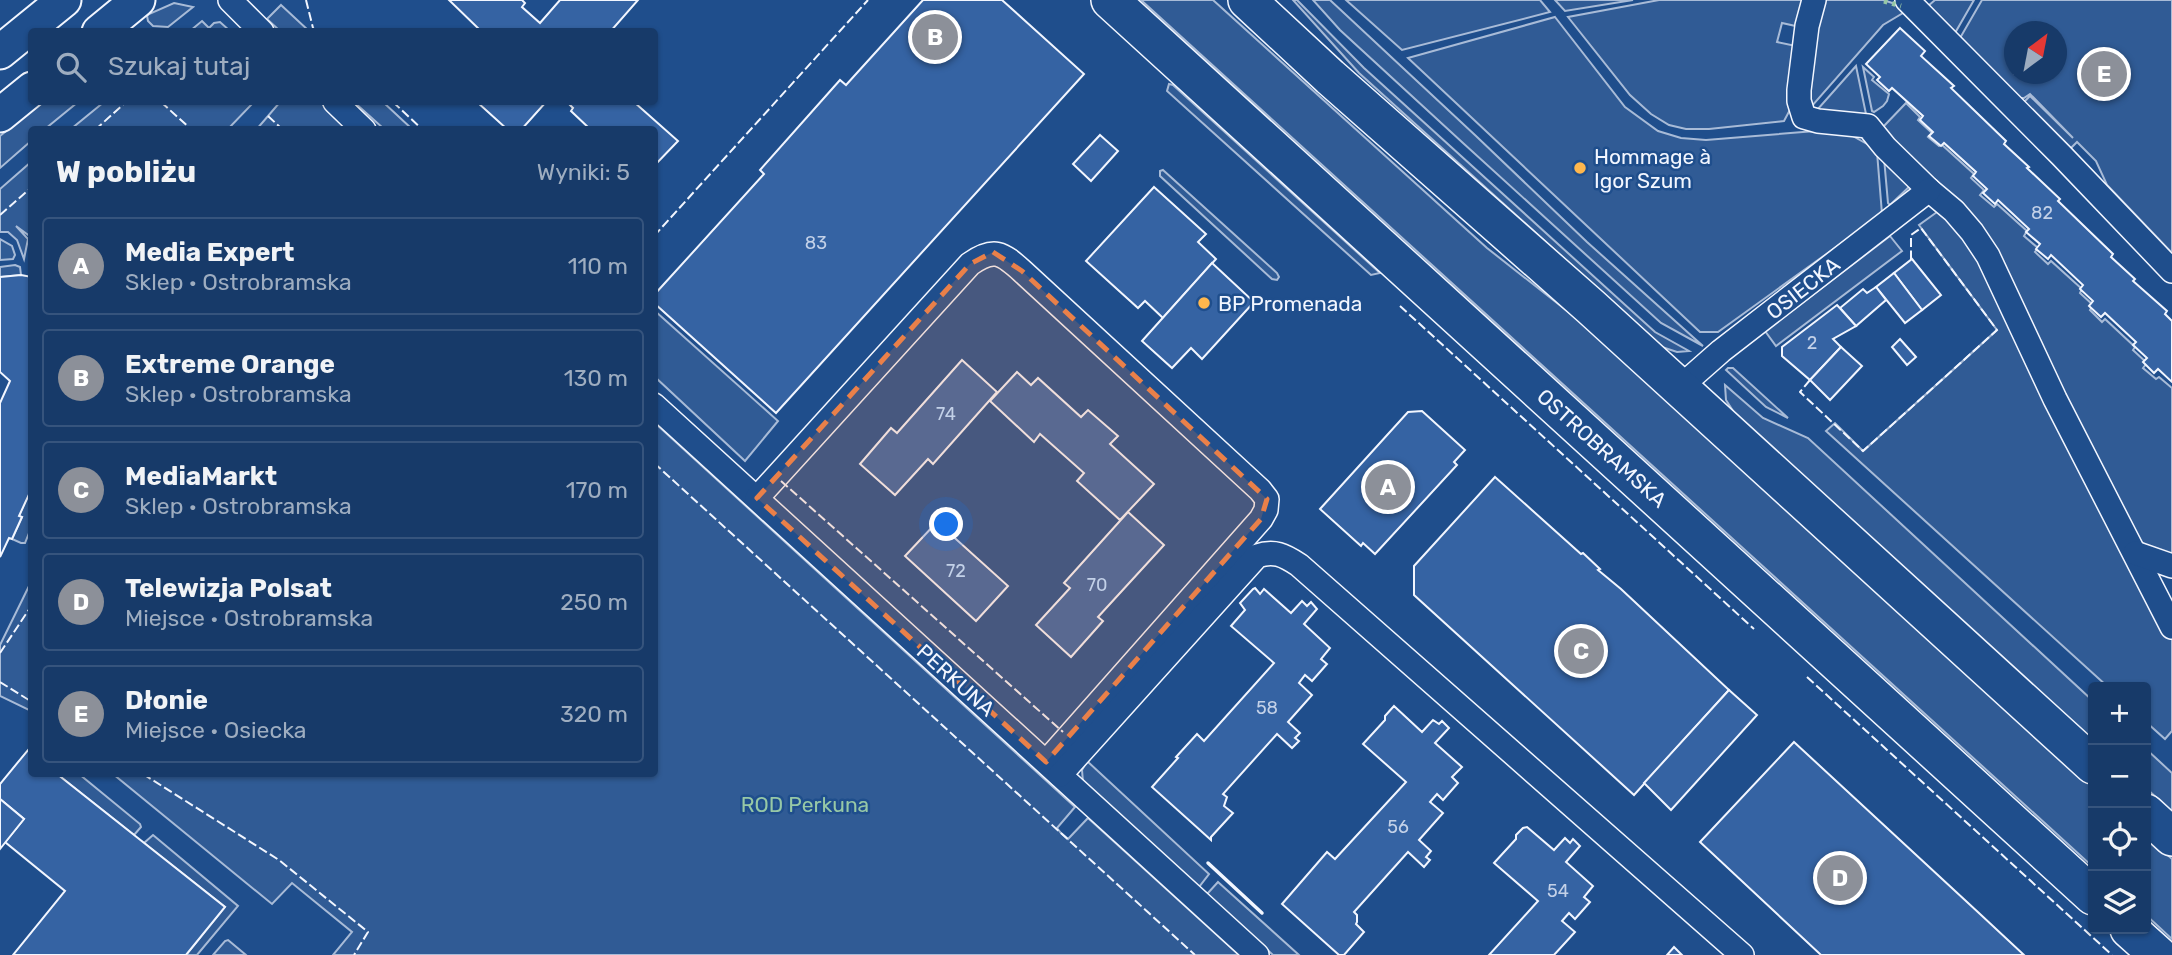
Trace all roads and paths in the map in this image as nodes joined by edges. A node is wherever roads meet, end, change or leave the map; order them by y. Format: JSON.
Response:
{"nodes":[{"id":1,"x":64,"y":0,"type":"edge"},
{"id":2,"x":138,"y":0,"type":"edge"},
{"id":3,"x":230,"y":0,"type":"edge"},
{"id":4,"x":1110,"y":0,"type":"edge"},
{"id":5,"x":1247,"y":0,"type":"edge"},
{"id":6,"x":1814,"y":0,"type":"edge"},
{"id":7,"x":1907,"y":0,"type":"edge"},
{"id":8,"x":30,"y":28,"type":"edge"},
{"id":9,"x":104,"y":28,"type":"edge"},
{"id":10,"x":258,"y":28,"type":"edge"},
{"id":11,"x":28,"y":29,"type":"edge"},
{"id":12,"x":0,"y":52,"type":"edge"},
{"id":13,"x":28,"y":92,"type":"edge"},
{"id":14,"x":338,"y":105,"type":"edge"},
{"id":15,"x":0,"y":115,"type":"edge"},
{"id":16,"x":360,"y":126,"type":"edge"},
{"id":17,"x":1929,"y":190,"type":"junction"},
{"id":18,"x":2172,"y":271,"type":"edge"},
{"id":19,"x":1679,"y":388,"type":"junction"},
{"id":20,"x":658,"y":409,"type":"edge"},
{"id":21,"x":757,"y":498,"type":"junction"},
{"id":22,"x":2136,"y":552,"type":"junction"},
{"id":23,"x":2172,"y":566,"type":"edge"},
{"id":24,"x":2172,"y":627,"type":"edge"},
{"id":25,"x":2088,"y":760,"type":"edge"},
{"id":26,"x":1053,"y":768,"type":"junction"},
{"id":27,"x":2151,"y":818,"type":"edge"},
{"id":28,"x":2172,"y":837,"type":"edge"},
{"id":29,"x":2088,"y":891,"type":"edge"},
{"id":30,"x":2135,"y":934,"type":"edge"},
{"id":31,"x":1257,"y":955,"type":"edge"},
{"id":32,"x":1742,"y":955,"type":"edge"},
{"id":33,"x":2158,"y":955,"type":"edge"}],
"edges":[{"from":1,"to":8,"type":"street"},
{"from":2,"to":9,"type":"street"},
{"from":3,"to":10,"type":"street"},
{"from":4,"to":29,"type":"main road","name":"OSTROBRAMSKA"},
{"from":5,"to":19,"type":"main road"},
{"from":6,"to":17,"type":"street"},
{"from":7,"to":18,"type":"street"},
{"from":11,"to":12,"type":"street"},
{"from":13,"to":15,"type":"street"},
{"from":14,"to":16,"type":"street"},
{"from":17,"to":19,"type":"street","name":"OSIECKA"},
{"from":17,"to":22,"type":"street"},
{"from":19,"to":25,"type":"main road"},
{"from":20,"to":21,"type":"street","name":"PERKUNA"},
{"from":21,"to":26,"type":"street","name":"PERKUNA"},
{"from":21,"to":26,"type":"street"},
{"from":22,"to":23,"type":"street"},
{"from":22,"to":24,"type":"street"},
{"from":26,"to":31,"type":"street","name":"PERKUNA"},
{"from":26,"to":32,"type":"street"},
{"from":27,"to":28,"type":"main road"},
{"from":30,"to":33,"type":"main road"}]}
